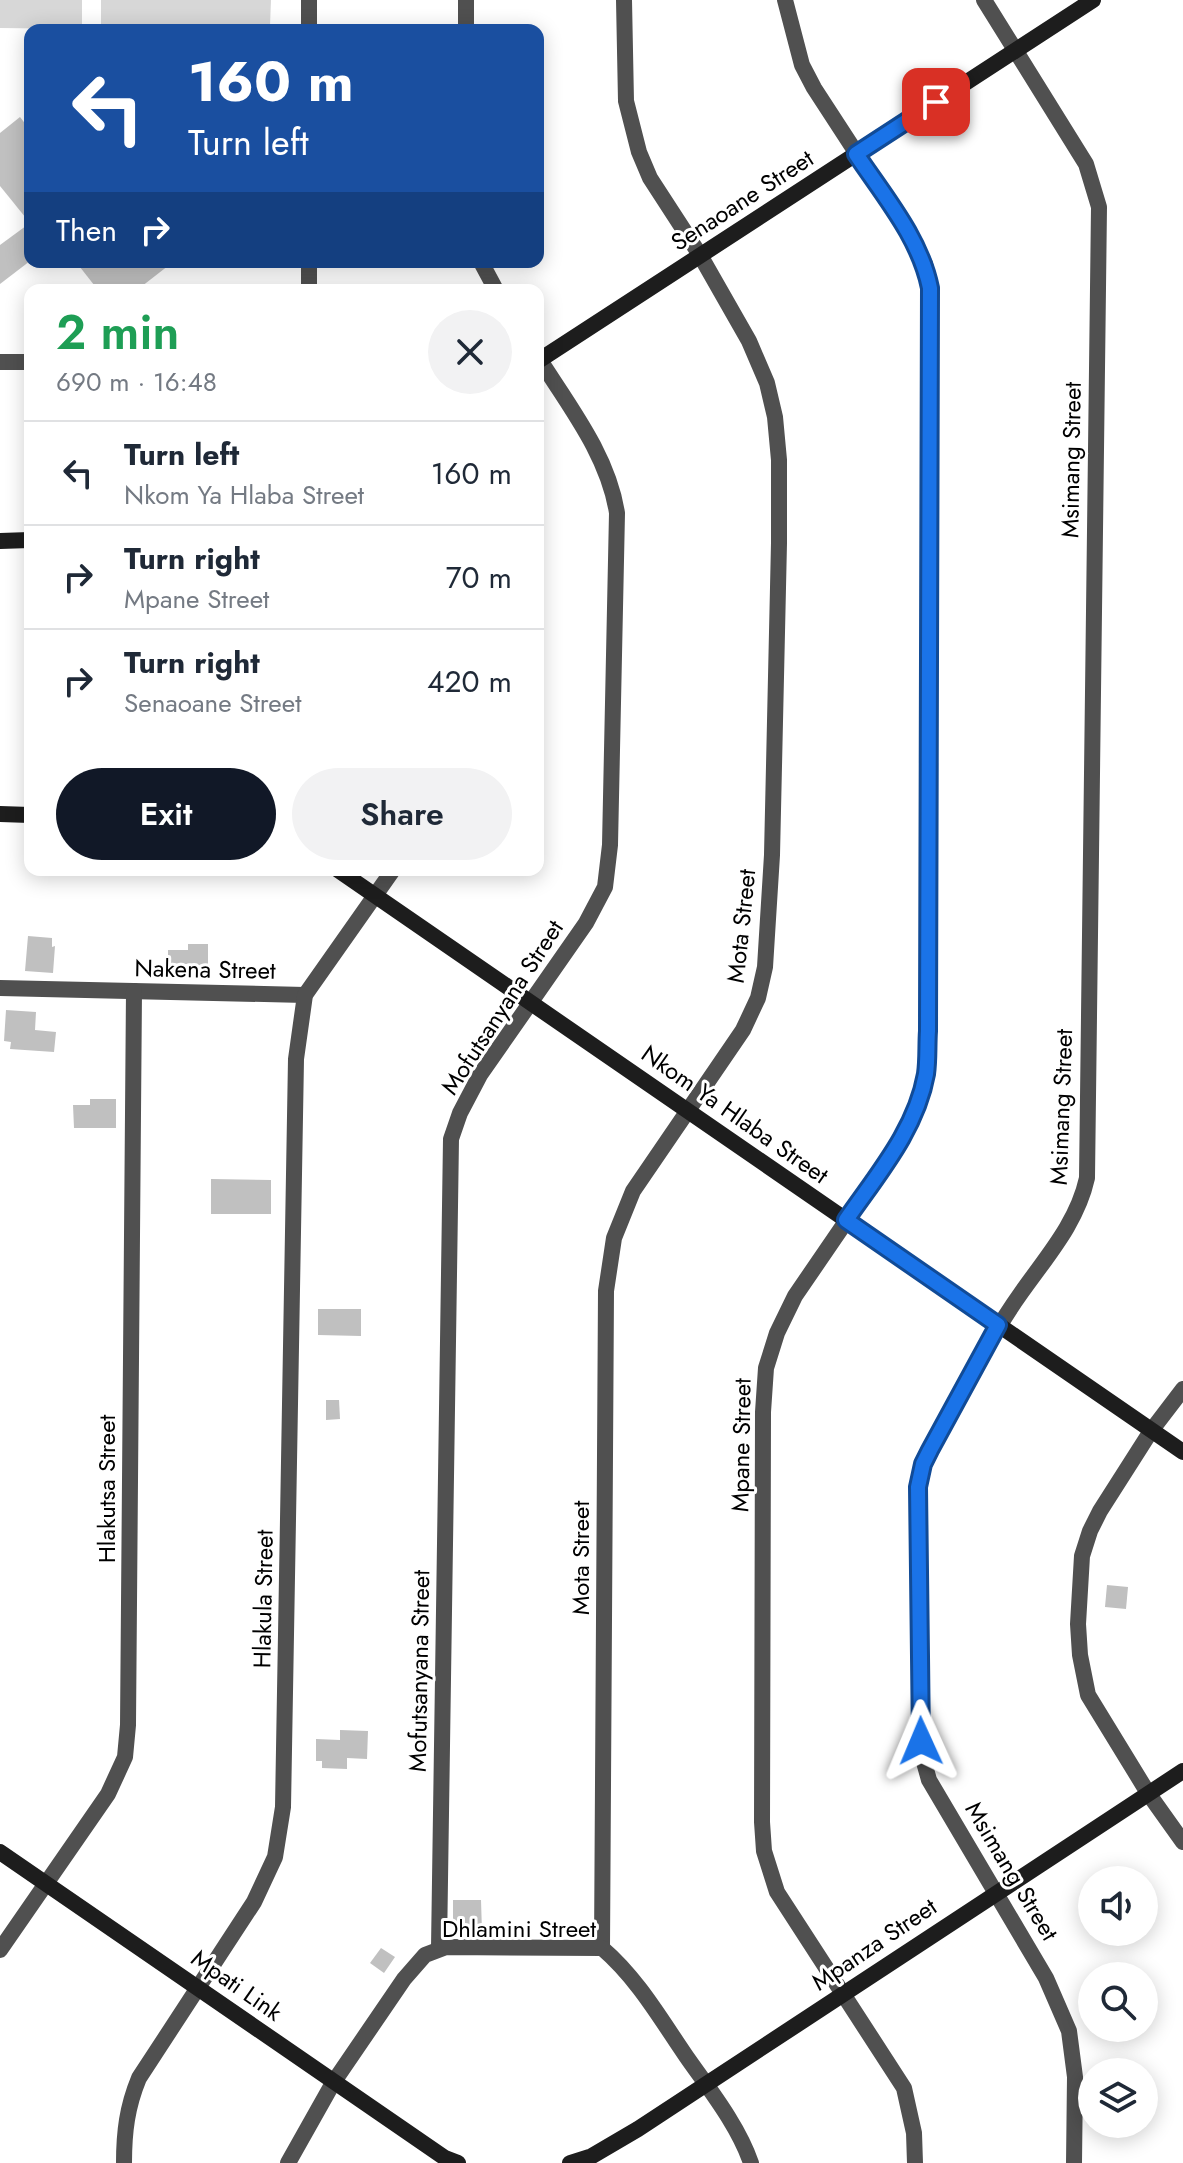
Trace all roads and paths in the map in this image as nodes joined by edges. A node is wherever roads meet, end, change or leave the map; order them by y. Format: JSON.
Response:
{"nodes":[{"id":1,"x":309,"y":0,"type":"edge"},
{"id":2,"x":466,"y":0,"type":"edge"},
{"id":3,"x":624,"y":0,"type":"edge"},
{"id":4,"x":785,"y":0,"type":"edge"},
{"id":5,"x":984,"y":0,"type":"edge"},
{"id":6,"x":1093,"y":0,"type":"edge"},
{"id":7,"x":309,"y":24,"type":"edge"},
{"id":8,"x":466,"y":24,"type":"edge"},
{"id":9,"x":1016,"y":50,"type":"junction"},
{"id":10,"x":856,"y":154,"type":"junction"},
{"id":11,"x":700,"y":255,"type":"junction"},
{"id":12,"x":544,"y":356,"type":"edge"},
{"id":13,"x":0,"y":362,"type":"edge"},
{"id":14,"x":24,"y":362,"type":"edge"},
{"id":15,"x":544,"y":367,"type":"edge"},
{"id":16,"x":24,"y":540,"type":"edge"},
{"id":17,"x":0,"y":541,"type":"edge"},
{"id":18,"x":0,"y":814,"type":"edge"},
{"id":19,"x":24,"y":815,"type":"edge"},
{"id":20,"x":347,"y":876,"type":"edge"},
{"id":21,"x":389,"y":876,"type":"edge"},
{"id":22,"x":376,"y":896,"type":"junction"},
{"id":23,"x":0,"y":988,"type":"edge"},
{"id":24,"x":134,"y":991,"type":"junction"},
{"id":25,"x":305,"y":995,"type":"junction"},
{"id":26,"x":530,"y":1002,"type":"junction"},
{"id":27,"x":689,"y":1112,"type":"junction"},
{"id":28,"x":846,"y":1220,"type":"junction"},
{"id":29,"x":998,"y":1325,"type":"junction"},
{"id":30,"x":1183,"y":1389,"type":"edge"},
{"id":31,"x":1151,"y":1431,"type":"junction"},
{"id":32,"x":1183,"y":1452,"type":"edge"},
{"id":33,"x":1183,"y":1771,"type":"edge"},
{"id":34,"x":1148,"y":1793,"type":"junction"},
{"id":35,"x":1183,"y":1842,"type":"edge"},
{"id":36,"x":0,"y":1852,"type":"edge"},
{"id":37,"x":45,"y":1883,"type":"junction"},
{"id":38,"x":997,"y":1891,"type":"junction"},
{"id":39,"x":439,"y":1948,"type":"junction"},
{"id":40,"x":602,"y":1948,"type":"junction"},
{"id":41,"x":0,"y":1950,"type":"edge"},
{"id":42,"x":199,"y":1987,"type":"junction"},
{"id":43,"x":844,"y":1993,"type":"junction"},
{"id":44,"x":333,"y":2083,"type":"junction"},
{"id":45,"x":706,"y":2085,"type":"junction"},
{"id":46,"x":592,"y":2160,"type":"edge"},
{"id":47,"x":449,"y":2161,"type":"edge"},
{"id":48,"x":124,"y":2163,"type":"edge"},
{"id":49,"x":288,"y":2163,"type":"edge"},
{"id":50,"x":570,"y":2163,"type":"edge"},
{"id":51,"x":751,"y":2163,"type":"edge"},
{"id":52,"x":915,"y":2163,"type":"edge"},
{"id":53,"x":1074,"y":2163,"type":"edge"}],
"edges":[{"from":1,"to":7,"type":"street"},
{"from":2,"to":8,"type":"street"},
{"from":3,"to":11,"type":"street","name":"Mota Street"},
{"from":4,"to":10,"type":"street","name":"Mpane Street"},
{"from":5,"to":9,"type":"street","name":"Msimang Street"},
{"from":6,"to":9,"type":"street","name":"Senaoane Street"},
{"from":9,"to":10,"type":"street","name":"Senaoane Street"},
{"from":9,"to":29,"type":"street","name":"Msimang Street"},
{"from":10,"to":11,"type":"street","name":"Senaoane Street"},
{"from":10,"to":28,"type":"street","name":"Mpane Street"},
{"from":11,"to":12,"type":"street","name":"Senaoane Street"},
{"from":11,"to":27,"type":"street","name":"Mota Street"},
{"from":13,"to":14,"type":"street"},
{"from":15,"to":26,"type":"street","name":"Mofutsanyana Street"},
{"from":16,"to":17,"type":"street"},
{"from":18,"to":19,"type":"street"},
{"from":20,"to":22,"type":"street","name":"Nkom Ya Hlaba Street"},
{"from":21,"to":22,"type":"street","name":"Nakena Street"},
{"from":22,"to":25,"type":"street","name":"Nakena Street"},
{"from":22,"to":26,"type":"street","name":"Nkom Ya Hlaba Street"},
{"from":23,"to":24,"type":"street","name":"Nakena Street"},
{"from":24,"to":25,"type":"street","name":"Nakena Street"},
{"from":24,"to":37,"type":"street","name":"Hlakutsa Street"},
{"from":25,"to":42,"type":"street","name":"Hlakula Street"},
{"from":26,"to":27,"type":"street","name":"Nkom Ya Hlaba Street"},
{"from":26,"to":39,"type":"street","name":"Mofutsanyana Street"},
{"from":27,"to":28,"type":"street","name":"Nkom Ya Hlaba Street"},
{"from":27,"to":40,"type":"street","name":"Mota Street"},
{"from":28,"to":29,"type":"street","name":"Nkom Ya Hlaba Street"},
{"from":28,"to":43,"type":"street","name":"Mpane Street"},
{"from":29,"to":31,"type":"street","name":"Nkom Ya Hlaba Street"},
{"from":29,"to":38,"type":"street","name":"Msimang Street"},
{"from":30,"to":31,"type":"street"},
{"from":31,"to":32,"type":"street","name":"Nkom Ya Hlaba Street"},
{"from":31,"to":34,"type":"street"},
{"from":33,"to":34,"type":"street","name":"Mpanza Street"},
{"from":34,"to":35,"type":"street"},
{"from":34,"to":38,"type":"street","name":"Mpanza Street"},
{"from":36,"to":37,"type":"street","name":"Mpati Link"},
{"from":37,"to":41,"type":"street","name":"Hlakutsa Street"},
{"from":37,"to":42,"type":"street","name":"Mpati Link"},
{"from":38,"to":43,"type":"street","name":"Mpanza Street"},
{"from":38,"to":53,"type":"street","name":"Msimang Street"},
{"from":39,"to":40,"type":"street","name":"Dhlamini Street"},
{"from":39,"to":44,"type":"street","name":"Dhlamini Street"},
{"from":40,"to":45,"type":"street","name":"Dhlamini Street"},
{"from":42,"to":44,"type":"street","name":"Mpati Link"},
{"from":42,"to":48,"type":"street","name":"Hlakula Street"},
{"from":43,"to":45,"type":"street","name":"Mpanza Street"},
{"from":43,"to":52,"type":"street","name":"Mpane Street"},
{"from":44,"to":47,"type":"street","name":"Mpati Link"},
{"from":44,"to":49,"type":"street","name":"Dhlamini Street"},
{"from":45,"to":46,"type":"street","name":"Mpanza Street"},
{"from":45,"to":51,"type":"street","name":"Dhlamini Street"},
{"from":46,"to":50,"type":"street","name":"Mpanza Street"}]}
